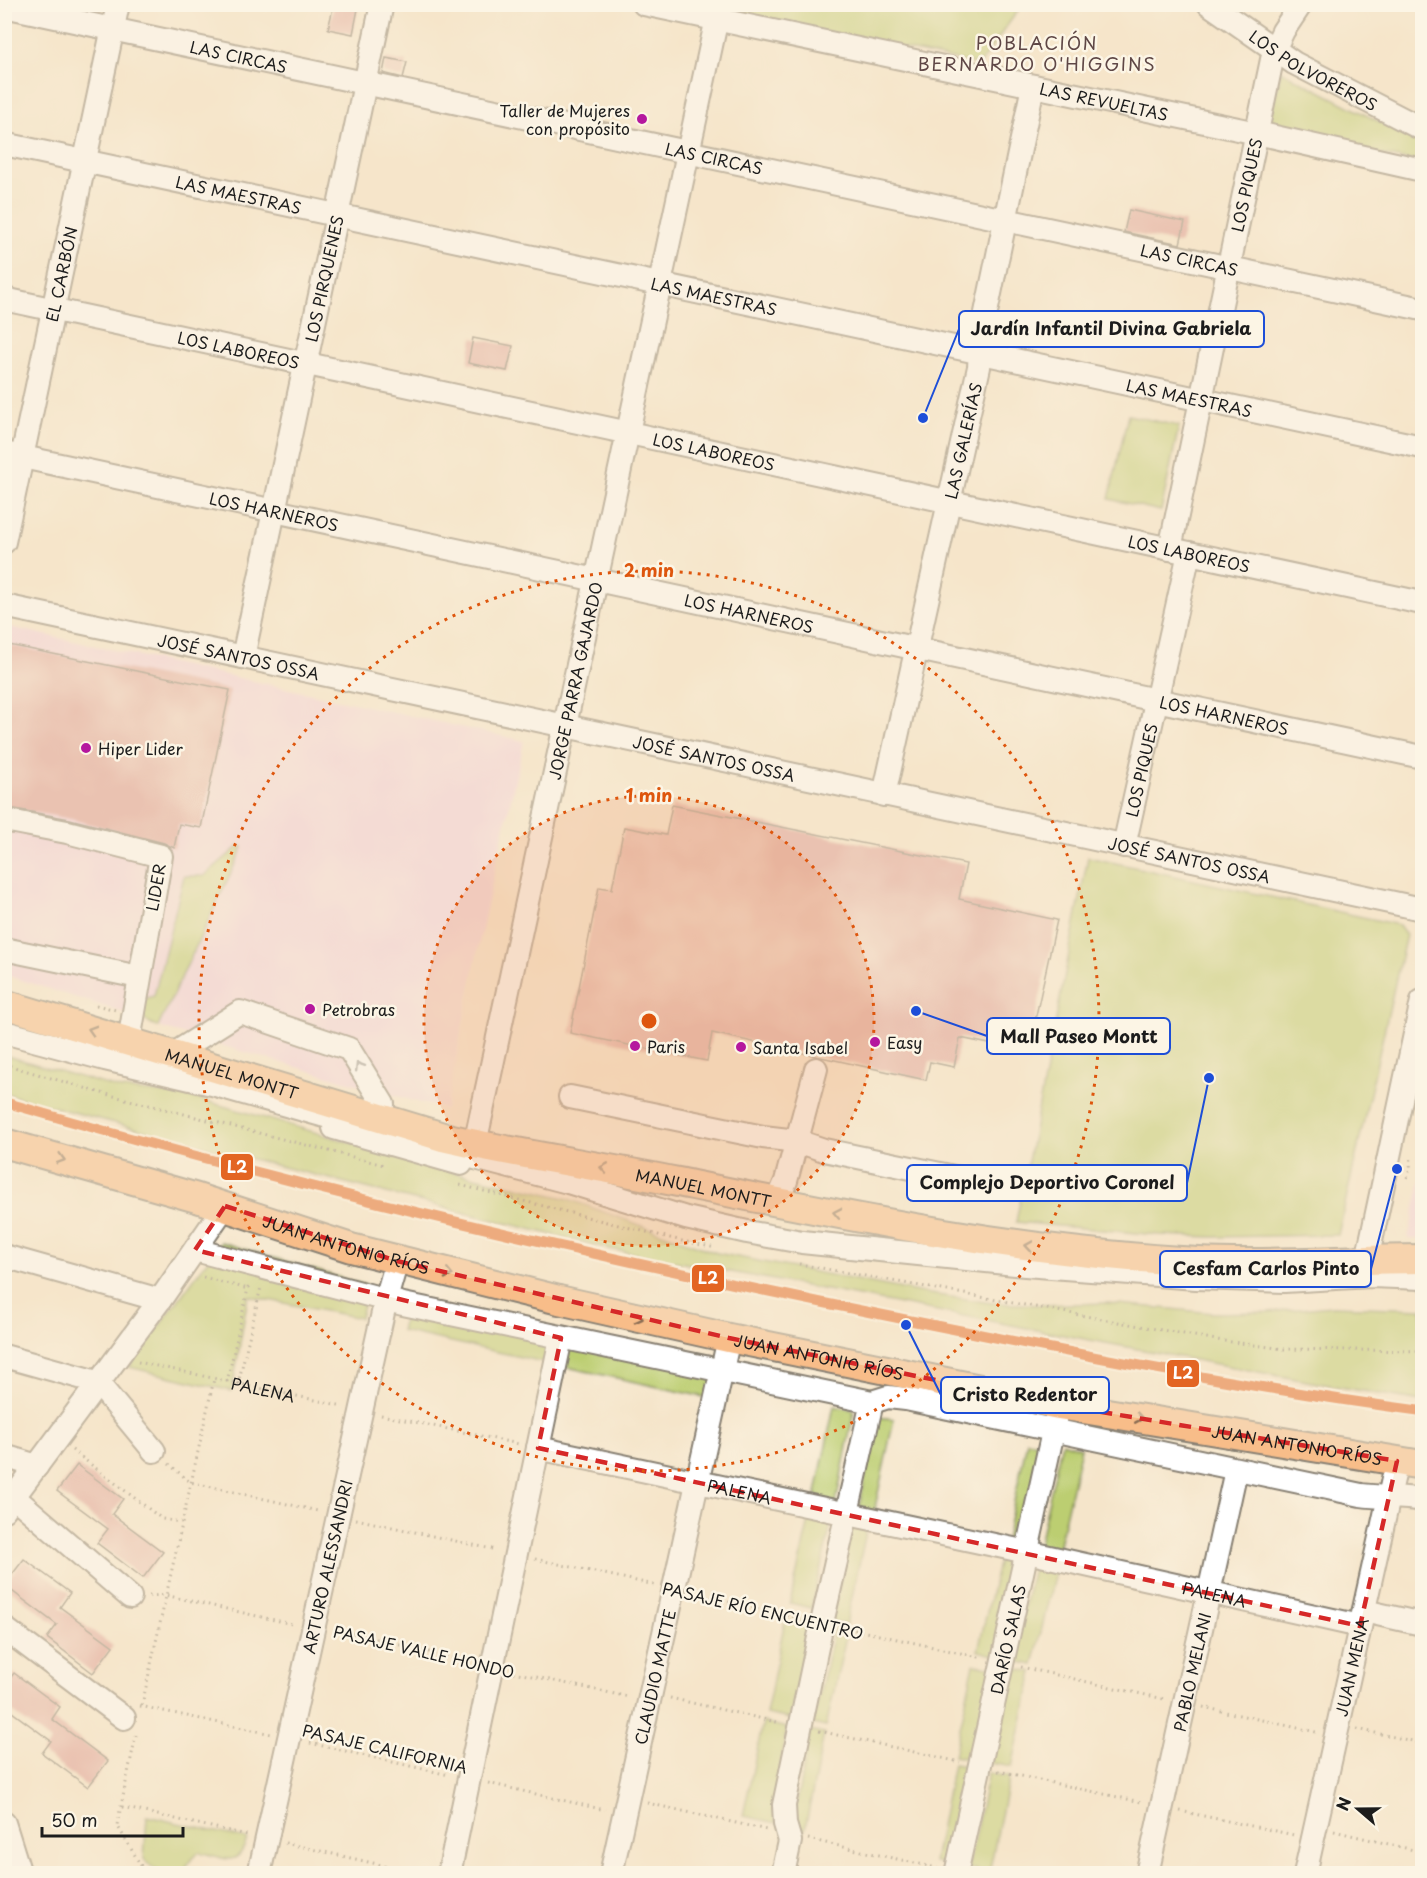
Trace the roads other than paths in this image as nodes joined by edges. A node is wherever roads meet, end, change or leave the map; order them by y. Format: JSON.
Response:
{"nodes":[{"id":1,"x":118,"y":4,"type":"edge"},
{"id":2,"x":382,"y":4,"type":"edge"},
{"id":3,"x":644,"y":4,"type":"edge"},
{"id":4,"x":1209,"y":4,"type":"edge"},
{"id":5,"x":1301,"y":4,"type":"edge"},
{"id":6,"x":4,"y":6,"type":"edge"},
{"id":7,"x":718,"y":12,"type":"edge"},
{"id":8,"x":113,"y":29,"type":"junction"},
{"id":9,"x":1274,"y":50,"type":"junction"},
{"id":10,"x":365,"y":83,"type":"junction"},
{"id":11,"x":1033,"y":86,"type":"junction"},
{"id":12,"x":1421,"y":126,"type":"edge"},
{"id":13,"x":1257,"y":133,"type":"junction"},
{"id":14,"x":4,"y":144,"type":"edge"},
{"id":15,"x":688,"y":152,"type":"junction"},
{"id":16,"x":85,"y":161,"type":"junction"},
{"id":17,"x":1422,"y":170,"type":"edge"},
{"id":18,"x":337,"y":215,"type":"junction"},
{"id":19,"x":1005,"y":220,"type":"junction"},
{"id":20,"x":1229,"y":267,"type":"junction"},
{"id":21,"x":660,"y":284,"type":"junction"},
{"id":22,"x":4,"y":299,"type":"edge"},
{"id":23,"x":53,"y":309,"type":"junction"},
{"id":24,"x":1422,"y":309,"type":"edge"},
{"id":25,"x":980,"y":352,"type":"junction"},
{"id":26,"x":306,"y":363,"type":"junction"},
{"id":27,"x":1202,"y":399,"type":"junction"},
{"id":28,"x":627,"y":433,"type":"junction"},
{"id":29,"x":1422,"y":447,"type":"edge"},
{"id":30,"x":13,"y":455,"type":"edge"},
{"id":31,"x":949,"y":502,"type":"junction"},
{"id":32,"x":274,"y":511,"type":"junction"},
{"id":33,"x":4,"y":542,"type":"edge"},
{"id":34,"x":1180,"y":551,"type":"junction"},
{"id":35,"x":596,"y":580,"type":"junction"},
{"id":36,"x":1422,"y":603,"type":"edge"},
{"id":37,"x":4,"y":606,"type":"edge"},
{"id":38,"x":917,"y":649,"type":"junction"},
{"id":39,"x":243,"y":657,"type":"junction"},
{"id":40,"x":1157,"y":700,"type":"junction"},
{"id":41,"x":564,"y":725,"type":"junction"},
{"id":42,"x":1422,"y":757,"type":"edge"},
{"id":43,"x":884,"y":795,"type":"junction"},
{"id":44,"x":4,"y":820,"type":"edge"},
{"id":45,"x":1125,"y":846,"type":"junction"},
{"id":46,"x":1422,"y":909,"type":"edge"},
{"id":47,"x":4,"y":949,"type":"edge"},
{"id":48,"x":140,"y":976,"type":"junction"},
{"id":49,"x":1422,"y":1001,"type":"edge"},
{"id":50,"x":4,"y":1004,"type":"edge"},
{"id":51,"x":4,"y":1032,"type":"edge"},
{"id":52,"x":129,"y":1041,"type":"junction"},
{"id":53,"x":4,"y":1044,"type":"edge"},
{"id":54,"x":172,"y":1055,"type":"junction"},
{"id":55,"x":816,"y":1069,"type":"dead end"},
{"id":56,"x":570,"y":1097,"type":"dead end"},
{"id":57,"x":382,"y":1118,"type":"junction"},
{"id":58,"x":797,"y":1142,"type":"junction"},
{"id":59,"x":4,"y":1143,"type":"edge"},
{"id":60,"x":475,"y":1144,"type":"junction"},
{"id":61,"x":1003,"y":1187,"type":"dead end"},
{"id":62,"x":777,"y":1202,"type":"junction"},
{"id":63,"x":225,"y":1206,"type":"junction"},
{"id":64,"x":195,"y":1250,"type":"junction"},
{"id":65,"x":4,"y":1256,"type":"edge"},
{"id":66,"x":1422,"y":1259,"type":"edge"},
{"id":67,"x":1367,"y":1260,"type":"junction"},
{"id":68,"x":397,"y":1261,"type":"junction"},
{"id":69,"x":1422,"y":1278,"type":"edge"},
{"id":70,"x":1422,"y":1287,"type":"edge"},
{"id":71,"x":386,"y":1299,"type":"junction"},
{"id":72,"x":159,"y":1300,"type":"junction"},
{"id":73,"x":561,"y":1338,"type":"junction"},
{"id":74,"x":729,"y":1338,"type":"junction"},
{"id":75,"x":4,"y":1356,"type":"edge"},
{"id":76,"x":721,"y":1371,"type":"junction"},
{"id":77,"x":97,"y":1382,"type":"junction"},
{"id":78,"x":872,"y":1402,"type":"junction"},
{"id":79,"x":1057,"y":1418,"type":"junction"},
{"id":80,"x":538,"y":1448,"type":"junction"},
{"id":81,"x":154,"y":1451,"type":"road end"},
{"id":82,"x":4,"y":1456,"type":"edge"},
{"id":83,"x":1410,"y":1463,"type":"edge"},
{"id":84,"x":37,"y":1466,"type":"junction"},
{"id":85,"x":1236,"y":1470,"type":"junction"},
{"id":86,"x":697,"y":1482,"type":"junction"},
{"id":87,"x":1389,"y":1497,"type":"junction"},
{"id":88,"x":1422,"y":1500,"type":"edge"},
{"id":89,"x":9,"y":1503,"type":"edge"},
{"id":90,"x":846,"y":1514,"type":"junction"},
{"id":91,"x":1027,"y":1552,"type":"junction"},
{"id":92,"x":1210,"y":1593,"type":"junction"},
{"id":93,"x":130,"y":1597,"type":"dead end"},
{"id":94,"x":1362,"y":1619,"type":"junction"},
{"id":95,"x":1422,"y":1624,"type":"edge"},
{"id":96,"x":4,"y":1628,"type":"edge"},
{"id":97,"x":135,"y":1717,"type":"road end"},
{"id":98,"x":4,"y":1823,"type":"edge"},
{"id":99,"x":20,"y":1874,"type":"edge"},
{"id":100,"x":259,"y":1874,"type":"edge"},
{"id":101,"x":449,"y":1874,"type":"edge"},
{"id":102,"x":611,"y":1874,"type":"edge"},
{"id":103,"x":783,"y":1874,"type":"edge"},
{"id":104,"x":956,"y":1874,"type":"edge"},
{"id":105,"x":1147,"y":1874,"type":"edge"},
{"id":106,"x":1305,"y":1874,"type":"edge"}],
"edges":[{"from":1,"to":8,"type":"street","name":"EL CARBÓN"},
{"from":2,"to":10,"type":"street","name":"LOS PIRQUENES"},
{"from":3,"to":7,"type":"street","name":"LAS REVUELTAS"},
{"from":4,"to":9,"type":"street","name":"LOS POLVOREROS"},
{"from":5,"to":9,"type":"street","name":"LOS PIQUES"},
{"from":6,"to":8,"type":"street","name":"LAS CIRCAS"},
{"from":7,"to":11,"type":"street","name":"LAS REVUELTAS"},
{"from":7,"to":15,"type":"street","name":"JORGE PARRA GAJARDO"},
{"from":8,"to":10,"type":"street","name":"LAS CIRCAS"},
{"from":8,"to":16,"type":"street","name":"EL CARBÓN"},
{"from":9,"to":12,"type":"street","name":"LOS POLVOREROS"},
{"from":9,"to":13,"type":"street","name":"LOS PIQUES"},
{"from":10,"to":15,"type":"street","name":"LAS CIRCAS"},
{"from":10,"to":18,"type":"street","name":"LOS PIRQUENES"},
{"from":11,"to":13,"type":"street","name":"LAS REVUELTAS"},
{"from":11,"to":19,"type":"street","name":"LAS GALERÍAS"},
{"from":13,"to":17,"type":"street","name":"LAS REVUELTAS"},
{"from":13,"to":20,"type":"street","name":"LOS PIQUES"},
{"from":14,"to":16,"type":"street","name":"LAS MAESTRAS"},
{"from":15,"to":19,"type":"street","name":"LAS CIRCAS"},
{"from":15,"to":21,"type":"street","name":"JORGE PARRA GAJARDO"},
{"from":16,"to":18,"type":"street","name":"LAS MAESTRAS"},
{"from":16,"to":23,"type":"street","name":"EL CARBÓN"},
{"from":18,"to":21,"type":"street","name":"LAS MAESTRAS"},
{"from":18,"to":26,"type":"street","name":"LOS PIRQUENES"},
{"from":19,"to":20,"type":"street","name":"LAS CIRCAS"},
{"from":19,"to":25,"type":"street","name":"LAS GALERÍAS"},
{"from":20,"to":24,"type":"street","name":"LAS CIRCAS"},
{"from":20,"to":27,"type":"street","name":"LOS PIQUES"},
{"from":21,"to":25,"type":"street","name":"LAS MAESTRAS"},
{"from":21,"to":28,"type":"street","name":"JORGE PARRA GAJARDO"},
{"from":22,"to":23,"type":"street","name":"LOS LABOREOS"},
{"from":23,"to":26,"type":"street","name":"LOS LABOREOS"},
{"from":23,"to":30,"type":"street","name":"EL CARBÓN"},
{"from":25,"to":27,"type":"street","name":"LAS MAESTRAS"},
{"from":25,"to":31,"type":"street","name":"LAS GALERÍAS"},
{"from":26,"to":28,"type":"street","name":"LOS LABOREOS"},
{"from":26,"to":32,"type":"street","name":"LOS PIRQUENES"},
{"from":27,"to":29,"type":"street","name":"LAS MAESTRAS"},
{"from":27,"to":34,"type":"street","name":"LOS PIQUES"},
{"from":28,"to":31,"type":"street","name":"LOS LABOREOS"},
{"from":28,"to":35,"type":"street","name":"JORGE PARRA GAJARDO"},
{"from":30,"to":32,"type":"street","name":"LOS HARNEROS"},
{"from":30,"to":33,"type":"street","name":"EL CARBÓN"},
{"from":31,"to":34,"type":"street","name":"LOS LABOREOS"},
{"from":31,"to":38,"type":"street","name":"LAS GALERÍAS"},
{"from":32,"to":35,"type":"street","name":"LOS HARNEROS"},
{"from":32,"to":39,"type":"street","name":"LOS PIRQUENES"},
{"from":34,"to":36,"type":"street","name":"LOS LABOREOS"},
{"from":34,"to":40,"type":"street","name":"LOS PIQUES"},
{"from":35,"to":38,"type":"street","name":"LOS HARNEROS"},
{"from":35,"to":41,"type":"street","name":"JORGE PARRA GAJARDO"},
{"from":37,"to":39,"type":"street","name":"JOSÉ SANTOS OSSA"},
{"from":38,"to":40,"type":"street","name":"LOS HARNEROS"},
{"from":38,"to":43,"type":"street","name":"LAS GALERÍAS"},
{"from":39,"to":41,"type":"street","name":"JOSÉ SANTOS OSSA"},
{"from":40,"to":42,"type":"street","name":"LOS HARNEROS"},
{"from":40,"to":45,"type":"street","name":"LOS PIQUES"},
{"from":41,"to":43,"type":"street","name":"JOSÉ SANTOS OSSA"},
{"from":41,"to":60,"type":"street","name":"JORGE PARRA GAJARDO"},
{"from":43,"to":45,"type":"street","name":"JOSÉ SANTOS OSSA"},
{"from":44,"to":48,"type":"street","name":"LIDER"},
{"from":45,"to":46,"type":"street","name":"JOSÉ SANTOS OSSA"},
{"from":47,"to":48,"type":"street"},
{"from":48,"to":52,"type":"street","name":"LIDER"},
{"from":49,"to":67,"type":"street"},
{"from":52,"to":50,"type":"main road","name":"MANUEL MONTT","one_way":true},
{"from":51,"to":69,"type":"street","name":"MANUEL MONTT"},
{"from":52,"to":54,"type":"main road","name":"MANUEL MONTT"},
{"from":53,"to":70,"type":"street","name":"MANUEL MONTT"},
{"from":54,"to":57,"type":"main road","name":"MANUEL MONTT"},
{"from":57,"to":54,"type":"street","one_way":true},
{"from":55,"to":58,"type":"street"},
{"from":56,"to":58,"type":"street"},
{"from":57,"to":60,"type":"main road","name":"MANUEL MONTT"},
{"from":58,"to":61,"type":"street"},
{"from":58,"to":62,"type":"street"},
{"from":59,"to":63,"type":"main road","name":"JUAN ANTONIO RÍOS","one_way":true},
{"from":62,"to":60,"type":"main road","name":"MANUEL MONTT","one_way":true},
{"from":67,"to":62,"type":"main road","name":"MANUEL MONTT","one_way":true},
{"from":63,"to":64,"type":"street"},
{"from":63,"to":68,"type":"main road","name":"JUAN ANTONIO RÍOS"},
{"from":64,"to":71,"type":"street"},
{"from":64,"to":72,"type":"street"},
{"from":65,"to":72,"type":"street"},
{"from":66,"to":67,"type":"main road","name":"MANUEL MONTT"},
{"from":68,"to":71,"type":"street","name":"ARTURO ALESSANDRI"},
{"from":68,"to":74,"type":"main road","name":"JUAN ANTONIO RÍOS","one_way":true},
{"from":71,"to":73,"type":"street"},
{"from":71,"to":100,"type":"street","name":"ARTURO ALESSANDRI"},
{"from":72,"to":77,"type":"street"},
{"from":73,"to":76,"type":"street"},
{"from":73,"to":80,"type":"street"},
{"from":74,"to":76,"type":"street","name":"CLAUDIO MATTE"},
{"from":74,"to":79,"type":"main road","name":"JUAN ANTONIO RÍOS"},
{"from":75,"to":77,"type":"street"},
{"from":76,"to":78,"type":"street"},
{"from":76,"to":86,"type":"street","name":"CLAUDIO MATTE"},
{"from":77,"to":81,"type":"street"},
{"from":77,"to":84,"type":"street"},
{"from":78,"to":79,"type":"street"},
{"from":78,"to":90,"type":"street"},
{"from":79,"to":83,"type":"main road","name":"JUAN ANTONIO RÍOS","one_way":true},
{"from":79,"to":85,"type":"street"},
{"from":79,"to":91,"type":"street","name":"DARÍO SALAS"},
{"from":80,"to":86,"type":"street","name":"PALENA"},
{"from":80,"to":101,"type":"street"},
{"from":82,"to":84,"type":"street"},
{"from":83,"to":87,"type":"street","name":"JUAN MENA"},
{"from":84,"to":89,"type":"street"},
{"from":85,"to":87,"type":"street"},
{"from":85,"to":92,"type":"street","name":"PABLO MELANI"},
{"from":86,"to":90,"type":"street","name":"PALENA"},
{"from":86,"to":102,"type":"street","name":"CLAUDIO MATTE"},
{"from":87,"to":88,"type":"street"},
{"from":87,"to":94,"type":"street","name":"JUAN MENA"},
{"from":89,"to":93,"type":"street"},
{"from":90,"to":91,"type":"street","name":"PALENA"},
{"from":90,"to":103,"type":"street"},
{"from":91,"to":92,"type":"street","name":"PALENA"},
{"from":91,"to":104,"type":"street","name":"DARÍO SALAS"},
{"from":92,"to":94,"type":"street","name":"PALENA"},
{"from":92,"to":105,"type":"street","name":"PABLO MELANI"},
{"from":94,"to":95,"type":"street","name":"PALENA"},
{"from":94,"to":106,"type":"street","name":"JUAN MENA"},
{"from":96,"to":97,"type":"street"},
{"from":98,"to":99,"type":"street"}]}
